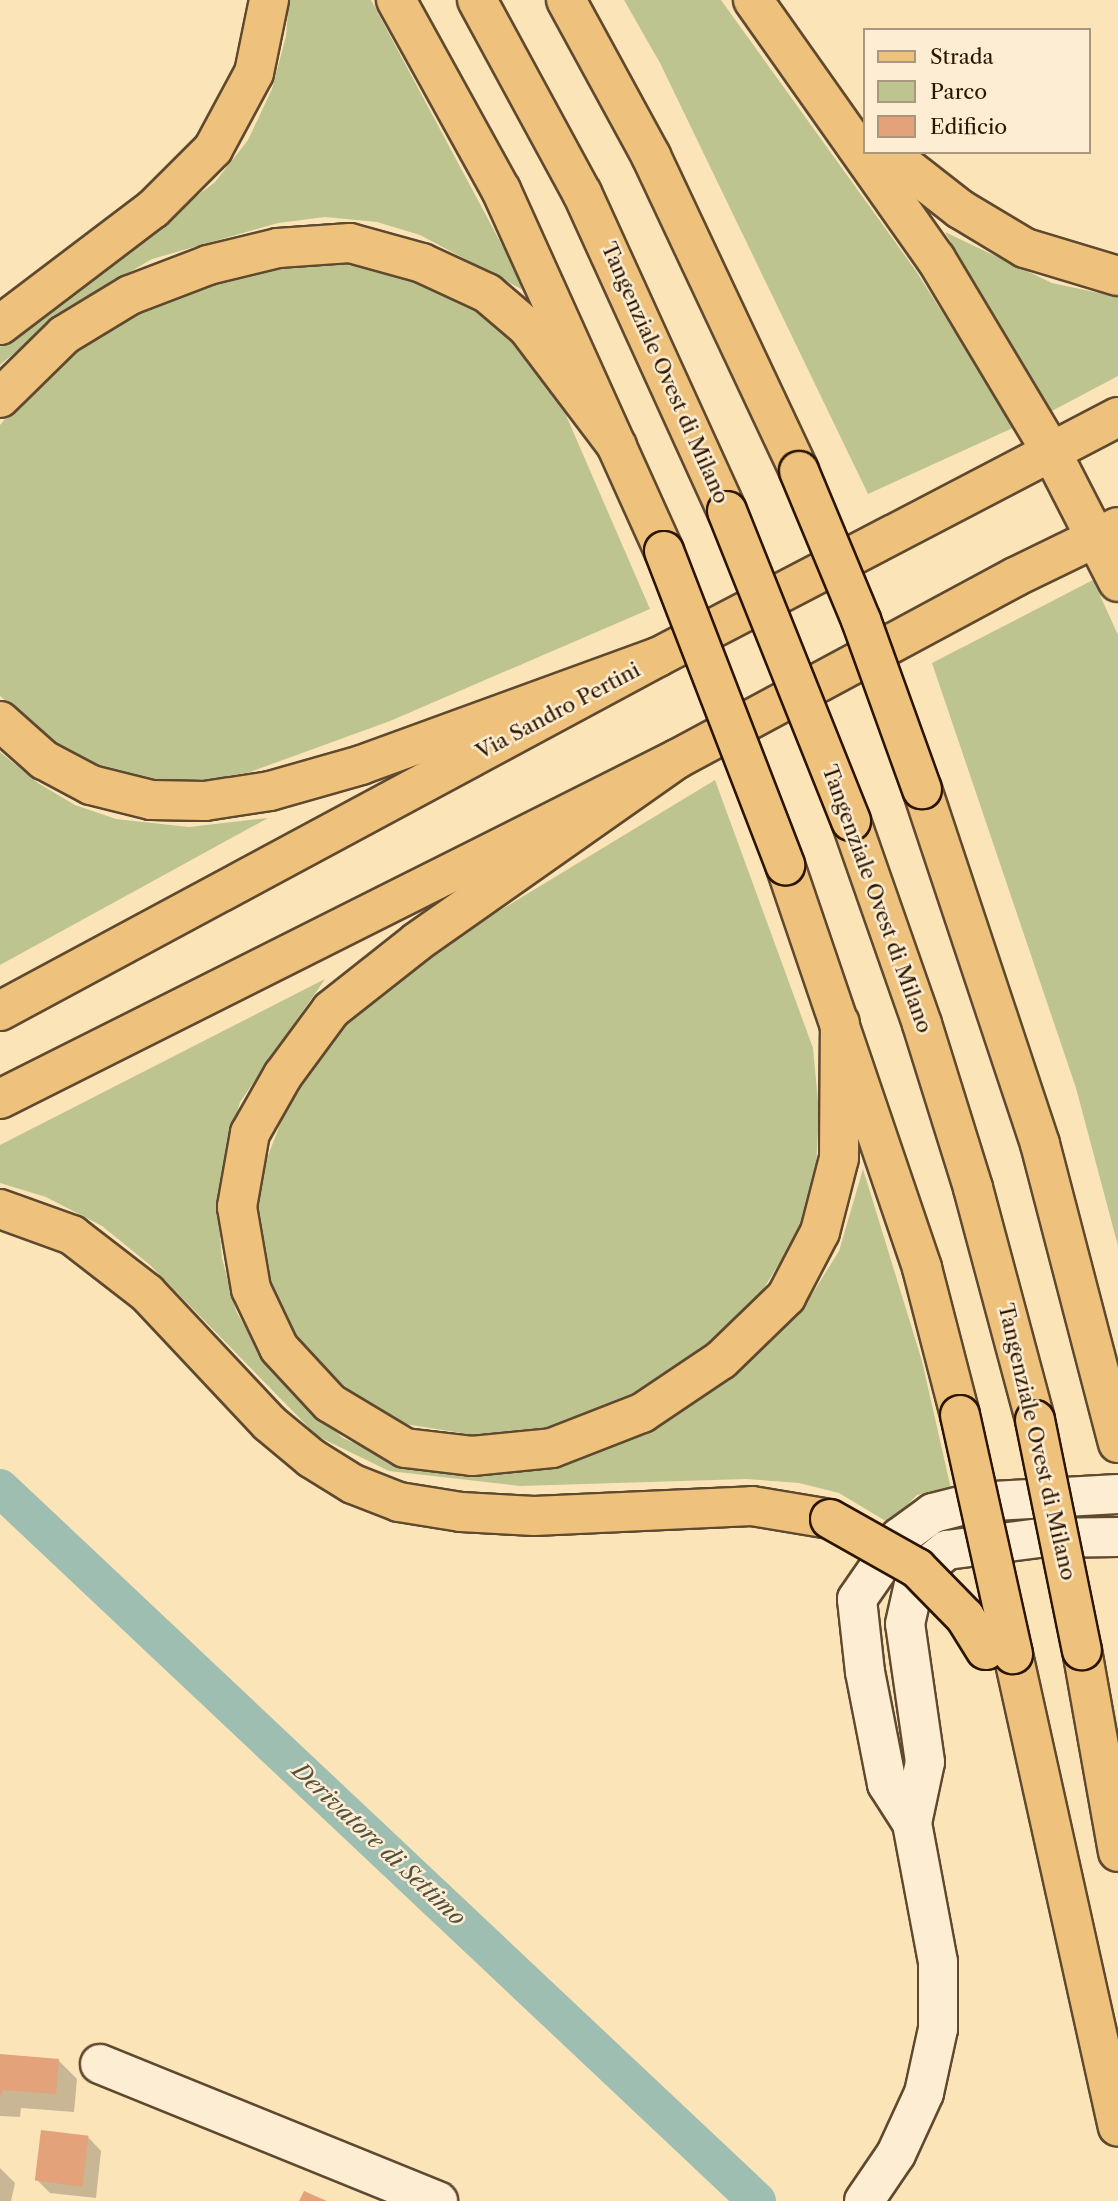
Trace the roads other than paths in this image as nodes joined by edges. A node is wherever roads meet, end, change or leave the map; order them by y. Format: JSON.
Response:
{"nodes":[{"id":1,"x":269,"y":0,"type":"edge"},
{"id":2,"x":396,"y":0,"type":"edge"},
{"id":3,"x":477,"y":0,"type":"edge"},
{"id":4,"x":566,"y":0,"type":"edge"},
{"id":5,"x":752,"y":0,"type":"edge"},
{"id":6,"x":811,"y":76,"type":"junction"},
{"id":7,"x":862,"y":128,"type":"edge"},
{"id":8,"x":862,"y":151,"type":"edge"},
{"id":9,"x":864,"y":154,"type":"edge"},
{"id":10,"x":890,"y":154,"type":"edge"},
{"id":11,"x":1118,"y":276,"type":"edge"},
{"id":12,"x":0,"y":325,"type":"edge"},
{"id":13,"x":0,"y":398,"type":"edge"},
{"id":14,"x":1118,"y":417,"type":"edge"},
{"id":15,"x":617,"y":446,"type":"junction"},
{"id":16,"x":1051,"y":452,"type":"junction"},
{"id":17,"x":1107,"y":533,"type":"edge"},
{"id":18,"x":1118,"y":582,"type":"edge"},
{"id":19,"x":658,"y":657,"type":"junction"},
{"id":20,"x":0,"y":721,"type":"edge"},
{"id":21,"x":677,"y":759,"type":"junction"},
{"id":22,"x":0,"y":1011,"type":"edge"},
{"id":23,"x":840,"y":1023,"type":"junction"},
{"id":24,"x":0,"y":1099,"type":"edge"},
{"id":25,"x":0,"y":1209,"type":"edge"},
{"id":26,"x":1114,"y":1426,"type":"edge"},
{"id":27,"x":1118,"y":1494,"type":"edge"},
{"id":28,"x":1118,"y":1537,"type":"edge"},
{"id":29,"x":1000,"y":1652,"type":"junction"},
{"id":30,"x":912,"y":1823,"type":"junction"},
{"id":31,"x":1118,"y":1852,"type":"edge"},
{"id":32,"x":100,"y":2064,"type":"dead end"},
{"id":33,"x":1118,"y":2126,"type":"edge"},
{"id":34,"x":438,"y":2201,"type":"edge"},
{"id":35,"x":864,"y":2201,"type":"edge"}],
"edges":[{"from":1,"to":12,"type":"main road"},
{"from":2,"to":15,"type":"main road"},
{"from":3,"to":31,"type":"main road","name":"Tangenziale Ovest di Milano","bridge":true},
{"from":4,"to":26,"type":"main road","bridge":true},
{"from":5,"to":6,"type":"main road"},
{"from":6,"to":7,"type":"main road"},
{"from":6,"to":8,"type":"main road"},
{"from":9,"to":16,"type":"main road"},
{"from":10,"to":11,"type":"main road"},
{"from":13,"to":15,"type":"main road"},
{"from":14,"to":16,"type":"main road","name":"Via Sandro Pertini"},
{"from":15,"to":23,"type":"main road","bridge":true},
{"from":16,"to":17,"type":"main road"},
{"from":16,"to":19,"type":"main road","name":"Via Sandro Pertini"},
{"from":17,"to":18,"type":"main road"},
{"from":17,"to":21,"type":"main road"},
{"from":19,"to":20,"type":"main road"},
{"from":19,"to":22,"type":"main road","name":"Via Sandro Pertini"},
{"from":21,"to":23,"type":"main road"},
{"from":21,"to":24,"type":"main road"},
{"from":23,"to":29,"type":"main road","bridge":true},
{"from":25,"to":29,"type":"main road","bridge":true},
{"from":27,"to":30,"type":"street"},
{"from":28,"to":30,"type":"street"},
{"from":29,"to":33,"type":"main road"},
{"from":30,"to":35,"type":"street"},
{"from":32,"to":34,"type":"street"}]}
